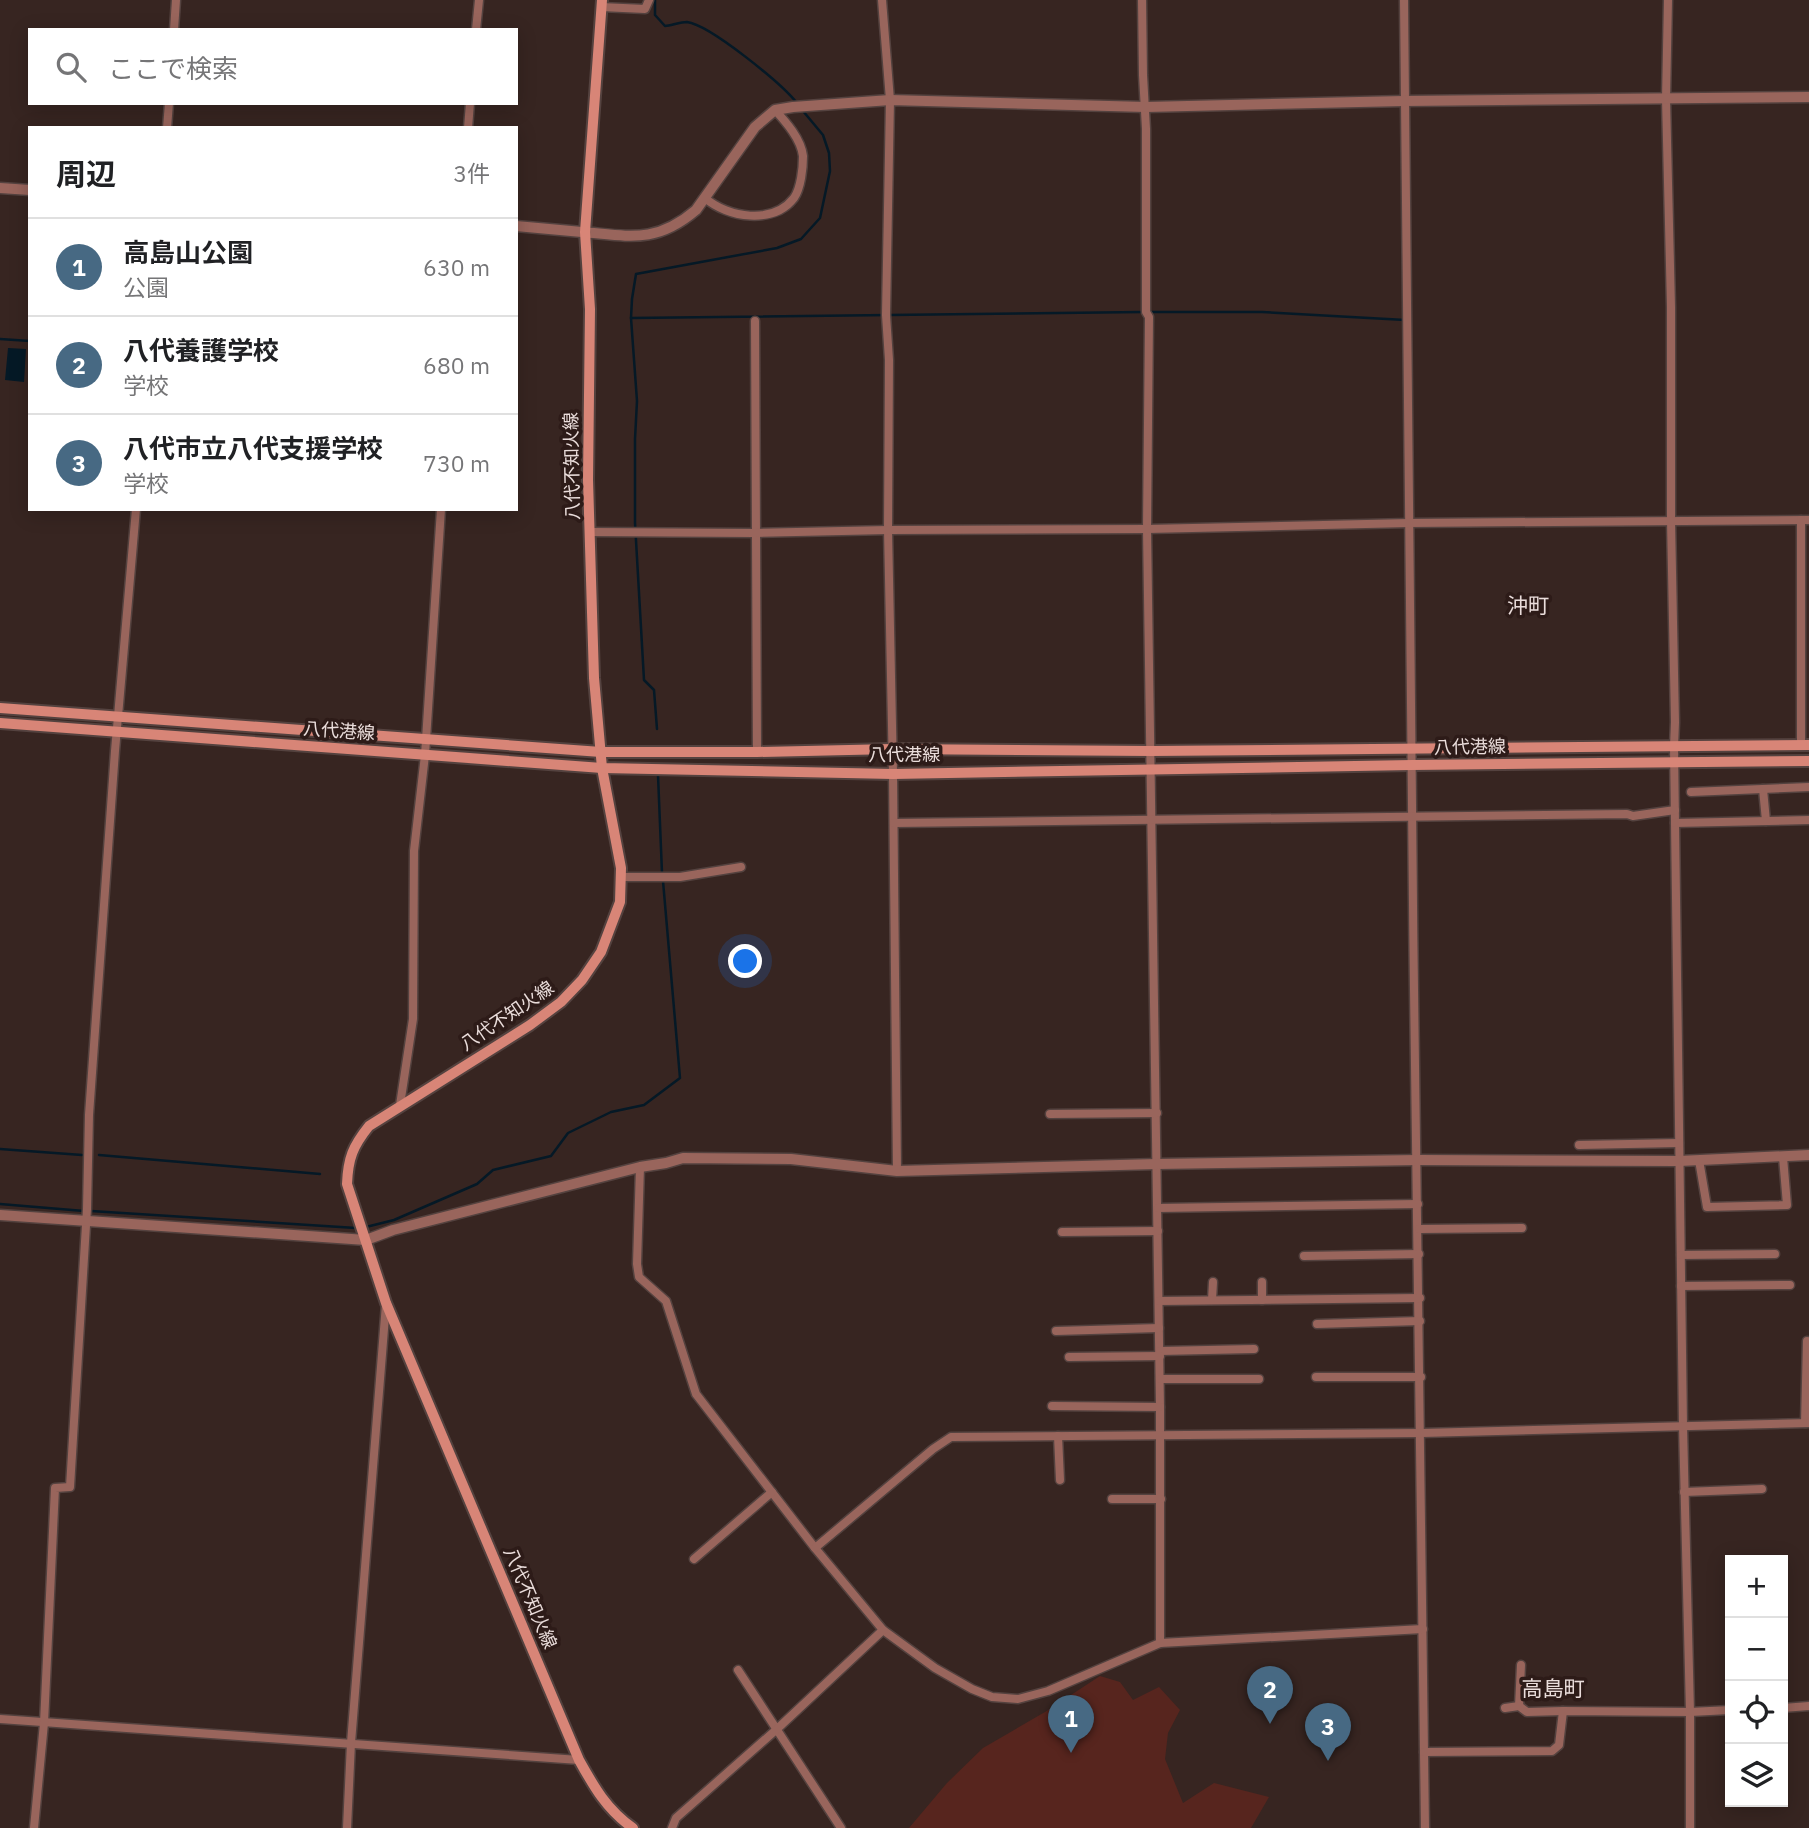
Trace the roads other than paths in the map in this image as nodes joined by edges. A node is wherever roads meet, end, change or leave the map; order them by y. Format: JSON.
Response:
{"nodes":[{"id":1,"x":176,"y":0,"type":"edge"},
{"id":2,"x":479,"y":0,"type":"edge"},
{"id":3,"x":649,"y":0,"type":"edge"},
{"id":4,"x":882,"y":0,"type":"edge"},
{"id":5,"x":1142,"y":0,"type":"edge"},
{"id":6,"x":1404,"y":0,"type":"edge"},
{"id":7,"x":1668,"y":0,"type":"edge"},
{"id":8,"x":601,"y":3,"type":"edge"},
{"id":9,"x":174,"y":28,"type":"edge"},
{"id":10,"x":476,"y":28,"type":"edge"},
{"id":11,"x":1809,"y":97,"type":"edge"},
{"id":12,"x":1666,"y":99,"type":"junction"},
{"id":13,"x":890,"y":100,"type":"junction"},
{"id":14,"x":1404,"y":101,"type":"junction"},
{"id":15,"x":169,"y":105,"type":"edge"},
{"id":16,"x":470,"y":105,"type":"edge"},
{"id":17,"x":1146,"y":107,"type":"junction"},
{"id":18,"x":784,"y":108,"type":"junction"},
{"id":19,"x":167,"y":126,"type":"edge"},
{"id":20,"x":468,"y":126,"type":"edge"},
{"id":21,"x":0,"y":188,"type":"edge"},
{"id":22,"x":28,"y":190,"type":"edge"},
{"id":23,"x":705,"y":198,"type":"junction"},
{"id":24,"x":518,"y":226,"type":"edge"},
{"id":25,"x":585,"y":232,"type":"junction"},
{"id":26,"x":755,"y":321,"type":"dead end"},
{"id":27,"x":136,"y":511,"type":"edge"},
{"id":28,"x":441,"y":511,"type":"edge"},
{"id":29,"x":1805,"y":520,"type":"edge"},
{"id":30,"x":1671,"y":521,"type":"junction"},
{"id":31,"x":1409,"y":523,"type":"junction"},
{"id":32,"x":1147,"y":528,"type":"junction"},
{"id":33,"x":888,"y":530,"type":"junction"},
{"id":34,"x":590,"y":532,"type":"junction"},
{"id":35,"x":755,"y":533,"type":"junction"},
{"id":36,"x":0,"y":708,"type":"edge"},
{"id":37,"x":118,"y":716,"type":"junction"},
{"id":38,"x":0,"y":723,"type":"edge"},
{"id":39,"x":117,"y":732,"type":"junction"},
{"id":40,"x":426,"y":738,"type":"junction"},
{"id":41,"x":1805,"y":745,"type":"edge"},
{"id":42,"x":1674,"y":747,"type":"junction"},
{"id":43,"x":892,"y":749,"type":"junction"},
{"id":44,"x":1412,"y":749,"type":"junction"},
{"id":45,"x":1151,"y":751,"type":"junction"},
{"id":46,"x":601,"y":752,"type":"junction"},
{"id":47,"x":757,"y":752,"type":"junction"},
{"id":48,"x":425,"y":755,"type":"junction"},
{"id":49,"x":1809,"y":761,"type":"edge"},
{"id":50,"x":1674,"y":762,"type":"junction"},
{"id":51,"x":1412,"y":765,"type":"junction"},
{"id":52,"x":602,"y":768,"type":"junction"},
{"id":53,"x":1151,"y":769,"type":"junction"},
{"id":54,"x":893,"y":774,"type":"junction"},
{"id":55,"x":1809,"y":787,"type":"edge"},
{"id":56,"x":1763,"y":789,"type":"junction"},
{"id":57,"x":1691,"y":792,"type":"dead end"},
{"id":58,"x":1675,"y":810,"type":"junction"},
{"id":59,"x":1413,"y":816,"type":"junction"},
{"id":60,"x":1152,"y":819,"type":"junction"},
{"id":61,"x":1809,"y":820,"type":"edge"},
{"id":62,"x":1766,"y":821,"type":"junction"},
{"id":63,"x":894,"y":822,"type":"junction"},
{"id":64,"x":1675,"y":823,"type":"junction"},
{"id":65,"x":741,"y":867,"type":"dead end"},
{"id":66,"x":621,"y":877,"type":"junction"},
{"id":67,"x":400,"y":1105,"type":"junction"},
{"id":68,"x":1157,"y":1113,"type":"junction"},
{"id":69,"x":1050,"y":1114,"type":"dead end"},
{"id":70,"x":1679,"y":1143,"type":"junction"},
{"id":71,"x":1579,"y":1145,"type":"dead end"},
{"id":72,"x":1809,"y":1155,"type":"edge"},
{"id":73,"x":1783,"y":1157,"type":"junction"},
{"id":74,"x":1418,"y":1160,"type":"junction"},
{"id":75,"x":1699,"y":1160,"type":"junction"},
{"id":76,"x":1679,"y":1161,"type":"junction"},
{"id":77,"x":1157,"y":1164,"type":"junction"},
{"id":78,"x":640,"y":1167,"type":"junction"},
{"id":79,"x":897,"y":1171,"type":"junction"},
{"id":80,"x":1418,"y":1204,"type":"junction"},
{"id":81,"x":1158,"y":1208,"type":"junction"},
{"id":82,"x":0,"y":1215,"type":"edge"},
{"id":83,"x":85,"y":1221,"type":"junction"},
{"id":84,"x":1522,"y":1228,"type":"dead end"},
{"id":85,"x":1419,"y":1229,"type":"junction"},
{"id":86,"x":1158,"y":1231,"type":"junction"},
{"id":87,"x":1062,"y":1232,"type":"dead end"},
{"id":88,"x":364,"y":1235,"type":"junction"},
{"id":89,"x":1419,"y":1254,"type":"junction"},
{"id":90,"x":1775,"y":1254,"type":"dead end"},
{"id":91,"x":1681,"y":1255,"type":"junction"},
{"id":92,"x":1304,"y":1256,"type":"dead end"},
{"id":93,"x":1213,"y":1282,"type":"dead end"},
{"id":94,"x":1262,"y":1282,"type":"dead end"},
{"id":95,"x":1790,"y":1284,"type":"dead end"},
{"id":96,"x":1681,"y":1286,"type":"junction"},
{"id":97,"x":1420,"y":1298,"type":"junction"},
{"id":98,"x":1212,"y":1300,"type":"junction"},
{"id":99,"x":1262,"y":1300,"type":"junction"},
{"id":100,"x":1159,"y":1301,"type":"junction"},
{"id":101,"x":386,"y":1303,"type":"junction"},
{"id":102,"x":1420,"y":1321,"type":"junction"},
{"id":103,"x":1317,"y":1324,"type":"dead end"},
{"id":104,"x":1159,"y":1328,"type":"junction"},
{"id":105,"x":1056,"y":1331,"type":"dead end"},
{"id":106,"x":1807,"y":1341,"type":"dead end"},
{"id":107,"x":1254,"y":1349,"type":"dead end"},
{"id":108,"x":1160,"y":1354,"type":"junction"},
{"id":109,"x":1069,"y":1357,"type":"dead end"},
{"id":110,"x":1316,"y":1377,"type":"dead end"},
{"id":111,"x":1421,"y":1377,"type":"junction"},
{"id":112,"x":1160,"y":1379,"type":"junction"},
{"id":113,"x":1259,"y":1379,"type":"dead end"},
{"id":114,"x":1052,"y":1406,"type":"dead end"},
{"id":115,"x":1160,"y":1407,"type":"junction"},
{"id":116,"x":1807,"y":1423,"type":"edge"},
{"id":117,"x":1683,"y":1426,"type":"junction"},
{"id":118,"x":1422,"y":1433,"type":"junction"},
{"id":119,"x":1058,"y":1436,"type":"junction"},
{"id":120,"x":1161,"y":1436,"type":"junction"},
{"id":121,"x":1060,"y":1480,"type":"dead end"},
{"id":122,"x":1762,"y":1489,"type":"dead end"},
{"id":123,"x":772,"y":1492,"type":"junction"},
{"id":124,"x":1684,"y":1492,"type":"junction"},
{"id":125,"x":1112,"y":1499,"type":"dead end"},
{"id":126,"x":1161,"y":1499,"type":"junction"},
{"id":127,"x":815,"y":1548,"type":"junction"},
{"id":128,"x":694,"y":1559,"type":"dead end"},
{"id":129,"x":1423,"y":1629,"type":"junction"},
{"id":130,"x":883,"y":1630,"type":"junction"},
{"id":131,"x":1160,"y":1643,"type":"junction"},
{"id":132,"x":1521,"y":1665,"type":"dead end"},
{"id":133,"x":738,"y":1670,"type":"dead end"},
{"id":134,"x":1519,"y":1706,"type":"junction"},
{"id":135,"x":1809,"y":1706,"type":"edge"},
{"id":136,"x":1788,"y":1707,"type":"edge"},
{"id":137,"x":1505,"y":1708,"type":"dead end"},
{"id":138,"x":1725,"y":1710,"type":"edge"},
{"id":139,"x":1563,"y":1711,"type":"junction"},
{"id":140,"x":1690,"y":1712,"type":"junction"},
{"id":141,"x":0,"y":1719,"type":"edge"},
{"id":142,"x":44,"y":1723,"type":"junction"},
{"id":143,"x":777,"y":1729,"type":"junction"},
{"id":144,"x":351,"y":1743,"type":"junction"},
{"id":145,"x":1424,"y":1752,"type":"junction"},
{"id":146,"x":579,"y":1760,"type":"junction"},
{"id":147,"x":34,"y":1828,"type":"edge"},
{"id":148,"x":347,"y":1828,"type":"edge"},
{"id":149,"x":633,"y":1828,"type":"edge"},
{"id":150,"x":671,"y":1828,"type":"edge"},
{"id":151,"x":841,"y":1828,"type":"edge"},
{"id":152,"x":1425,"y":1828,"type":"edge"},
{"id":153,"x":1690,"y":1828,"type":"edge"}],
"edges":[{"from":1,"to":9,"type":"street"},
{"from":2,"to":10,"type":"street"},
{"from":3,"to":8,"type":"street"},
{"from":4,"to":13,"type":"street"},
{"from":5,"to":17,"type":"street"},
{"from":6,"to":14,"type":"street"},
{"from":7,"to":12,"type":"street"},
{"from":8,"to":25,"type":"main road","name":"八代不知火線"},
{"from":11,"to":12,"type":"street"},
{"from":12,"to":14,"type":"street"},
{"from":12,"to":30,"type":"street"},
{"from":13,"to":17,"type":"street"},
{"from":13,"to":18,"type":"street"},
{"from":13,"to":33,"type":"street"},
{"from":14,"to":17,"type":"street"},
{"from":14,"to":31,"type":"street"},
{"from":15,"to":19,"type":"street"},
{"from":16,"to":20,"type":"street"},
{"from":17,"to":32,"type":"street"},
{"from":18,"to":23,"type":"street"},
{"from":18,"to":23,"type":"street"},
{"from":21,"to":22,"type":"street"},
{"from":23,"to":25,"type":"street"},
{"from":24,"to":25,"type":"street"},
{"from":25,"to":34,"type":"main road","name":"八代不知火線"},
{"from":26,"to":35,"type":"street"},
{"from":27,"to":37,"type":"street"},
{"from":28,"to":40,"type":"street"},
{"from":29,"to":30,"type":"street"},
{"from":29,"to":41,"type":"street"},
{"from":30,"to":31,"type":"street"},
{"from":30,"to":42,"type":"street"},
{"from":31,"to":32,"type":"street"},
{"from":31,"to":44,"type":"street"},
{"from":32,"to":33,"type":"street"},
{"from":32,"to":45,"type":"street"},
{"from":33,"to":35,"type":"street"},
{"from":33,"to":43,"type":"street"},
{"from":34,"to":35,"type":"street"},
{"from":34,"to":46,"type":"main road","name":"八代不知火線"},
{"from":35,"to":47,"type":"street"},
{"from":36,"to":37,"type":"main road","name":"八代港線"},
{"from":37,"to":39,"type":"street"},
{"from":37,"to":40,"type":"main road","name":"八代港線"},
{"from":38,"to":39,"type":"main road","name":"八代港線"},
{"from":39,"to":48,"type":"main road","name":"八代港線"},
{"from":39,"to":83,"type":"street"},
{"from":40,"to":46,"type":"main road","name":"八代港線"},
{"from":40,"to":48,"type":"street"},
{"from":41,"to":42,"type":"main road","name":"八代港線"},
{"from":42,"to":44,"type":"main road","name":"八代港線"},
{"from":42,"to":50,"type":"street"},
{"from":43,"to":45,"type":"main road","name":"八代港線"},
{"from":43,"to":47,"type":"main road","name":"八代港線"},
{"from":43,"to":54,"type":"street"},
{"from":44,"to":45,"type":"main road","name":"八代港線"},
{"from":44,"to":51,"type":"street"},
{"from":45,"to":53,"type":"street"},
{"from":46,"to":47,"type":"main road","name":"八代港線"},
{"from":46,"to":52,"type":"main road","name":"八代不知火線"},
{"from":48,"to":52,"type":"main road","name":"八代港線"},
{"from":48,"to":67,"type":"street"},
{"from":49,"to":50,"type":"main road","name":"八代港線"},
{"from":50,"to":51,"type":"main road","name":"八代港線"},
{"from":50,"to":58,"type":"street"},
{"from":51,"to":53,"type":"main road","name":"八代港線"},
{"from":51,"to":59,"type":"street"},
{"from":52,"to":54,"type":"main road","name":"八代港線"},
{"from":52,"to":66,"type":"main road","name":"八代不知火線"},
{"from":53,"to":54,"type":"main road","name":"八代港線"},
{"from":53,"to":60,"type":"street"},
{"from":54,"to":63,"type":"street"},
{"from":55,"to":56,"type":"street"},
{"from":56,"to":57,"type":"street"},
{"from":56,"to":62,"type":"street"},
{"from":58,"to":59,"type":"street"},
{"from":58,"to":64,"type":"street"},
{"from":59,"to":60,"type":"street"},
{"from":59,"to":74,"type":"street"},
{"from":60,"to":63,"type":"street"},
{"from":60,"to":68,"type":"street"},
{"from":61,"to":62,"type":"street"},
{"from":62,"to":64,"type":"street"},
{"from":63,"to":79,"type":"street"},
{"from":64,"to":70,"type":"street"},
{"from":65,"to":66,"type":"street"},
{"from":66,"to":67,"type":"main road","name":"八代不知火線"},
{"from":67,"to":88,"type":"main road","name":"八代不知火線"},
{"from":68,"to":69,"type":"street"},
{"from":68,"to":77,"type":"street"},
{"from":70,"to":71,"type":"street"},
{"from":70,"to":76,"type":"street"},
{"from":72,"to":73,"type":"street"},
{"from":73,"to":75,"type":"street"},
{"from":73,"to":75,"type":"street"},
{"from":74,"to":76,"type":"street"},
{"from":74,"to":77,"type":"street"},
{"from":74,"to":80,"type":"street"},
{"from":75,"to":76,"type":"street"},
{"from":76,"to":91,"type":"street"},
{"from":77,"to":79,"type":"street"},
{"from":77,"to":81,"type":"street"},
{"from":78,"to":79,"type":"street"},
{"from":78,"to":88,"type":"street"},
{"from":78,"to":123,"type":"street"},
{"from":80,"to":81,"type":"street"},
{"from":80,"to":85,"type":"street"},
{"from":81,"to":86,"type":"street"},
{"from":82,"to":83,"type":"street"},
{"from":83,"to":88,"type":"street"},
{"from":83,"to":142,"type":"street"},
{"from":84,"to":85,"type":"street"},
{"from":85,"to":89,"type":"street"},
{"from":86,"to":87,"type":"street"},
{"from":86,"to":100,"type":"street"},
{"from":88,"to":101,"type":"main road","name":"八代不知火線"},
{"from":89,"to":92,"type":"street"},
{"from":89,"to":97,"type":"street"},
{"from":90,"to":91,"type":"street"},
{"from":91,"to":96,"type":"street"},
{"from":93,"to":98,"type":"street"},
{"from":94,"to":99,"type":"street"},
{"from":95,"to":96,"type":"street"},
{"from":96,"to":117,"type":"street"},
{"from":97,"to":99,"type":"street"},
{"from":97,"to":102,"type":"street"},
{"from":98,"to":99,"type":"street"},
{"from":98,"to":100,"type":"street"},
{"from":100,"to":104,"type":"street"},
{"from":101,"to":144,"type":"street"},
{"from":101,"to":146,"type":"main road","name":"八代不知火線"},
{"from":102,"to":103,"type":"street"},
{"from":102,"to":111,"type":"street"},
{"from":104,"to":105,"type":"street"},
{"from":104,"to":108,"type":"street"},
{"from":106,"to":116,"type":"street"},
{"from":107,"to":108,"type":"street"},
{"from":108,"to":109,"type":"street"},
{"from":108,"to":112,"type":"street"},
{"from":110,"to":111,"type":"street"},
{"from":111,"to":118,"type":"street"},
{"from":112,"to":113,"type":"street"},
{"from":112,"to":115,"type":"street"},
{"from":114,"to":115,"type":"street"},
{"from":115,"to":120,"type":"street"},
{"from":116,"to":117,"type":"street"},
{"from":117,"to":118,"type":"street"},
{"from":117,"to":124,"type":"street"},
{"from":118,"to":120,"type":"street"},
{"from":118,"to":129,"type":"street"},
{"from":119,"to":120,"type":"street"},
{"from":119,"to":121,"type":"street"},
{"from":119,"to":127,"type":"street"},
{"from":120,"to":126,"type":"street"},
{"from":122,"to":124,"type":"street"},
{"from":123,"to":127,"type":"street"},
{"from":123,"to":128,"type":"street"},
{"from":124,"to":140,"type":"street"},
{"from":125,"to":126,"type":"street"},
{"from":126,"to":131,"type":"street"},
{"from":127,"to":130,"type":"street"},
{"from":129,"to":131,"type":"street"},
{"from":129,"to":145,"type":"street"},
{"from":130,"to":131,"type":"street"},
{"from":130,"to":143,"type":"street"},
{"from":132,"to":134,"type":"street"},
{"from":133,"to":143,"type":"street"},
{"from":134,"to":137,"type":"street"},
{"from":134,"to":139,"type":"street"},
{"from":135,"to":136,"type":"street"},
{"from":138,"to":140,"type":"street"},
{"from":139,"to":140,"type":"street"},
{"from":139,"to":145,"type":"street"},
{"from":140,"to":153,"type":"street"},
{"from":141,"to":142,"type":"street"},
{"from":142,"to":144,"type":"street"},
{"from":142,"to":147,"type":"street"},
{"from":143,"to":150,"type":"street"},
{"from":143,"to":151,"type":"street"},
{"from":144,"to":146,"type":"street"},
{"from":144,"to":148,"type":"street"},
{"from":145,"to":152,"type":"street"},
{"from":146,"to":149,"type":"main road","name":"八代不知火線"}]}
